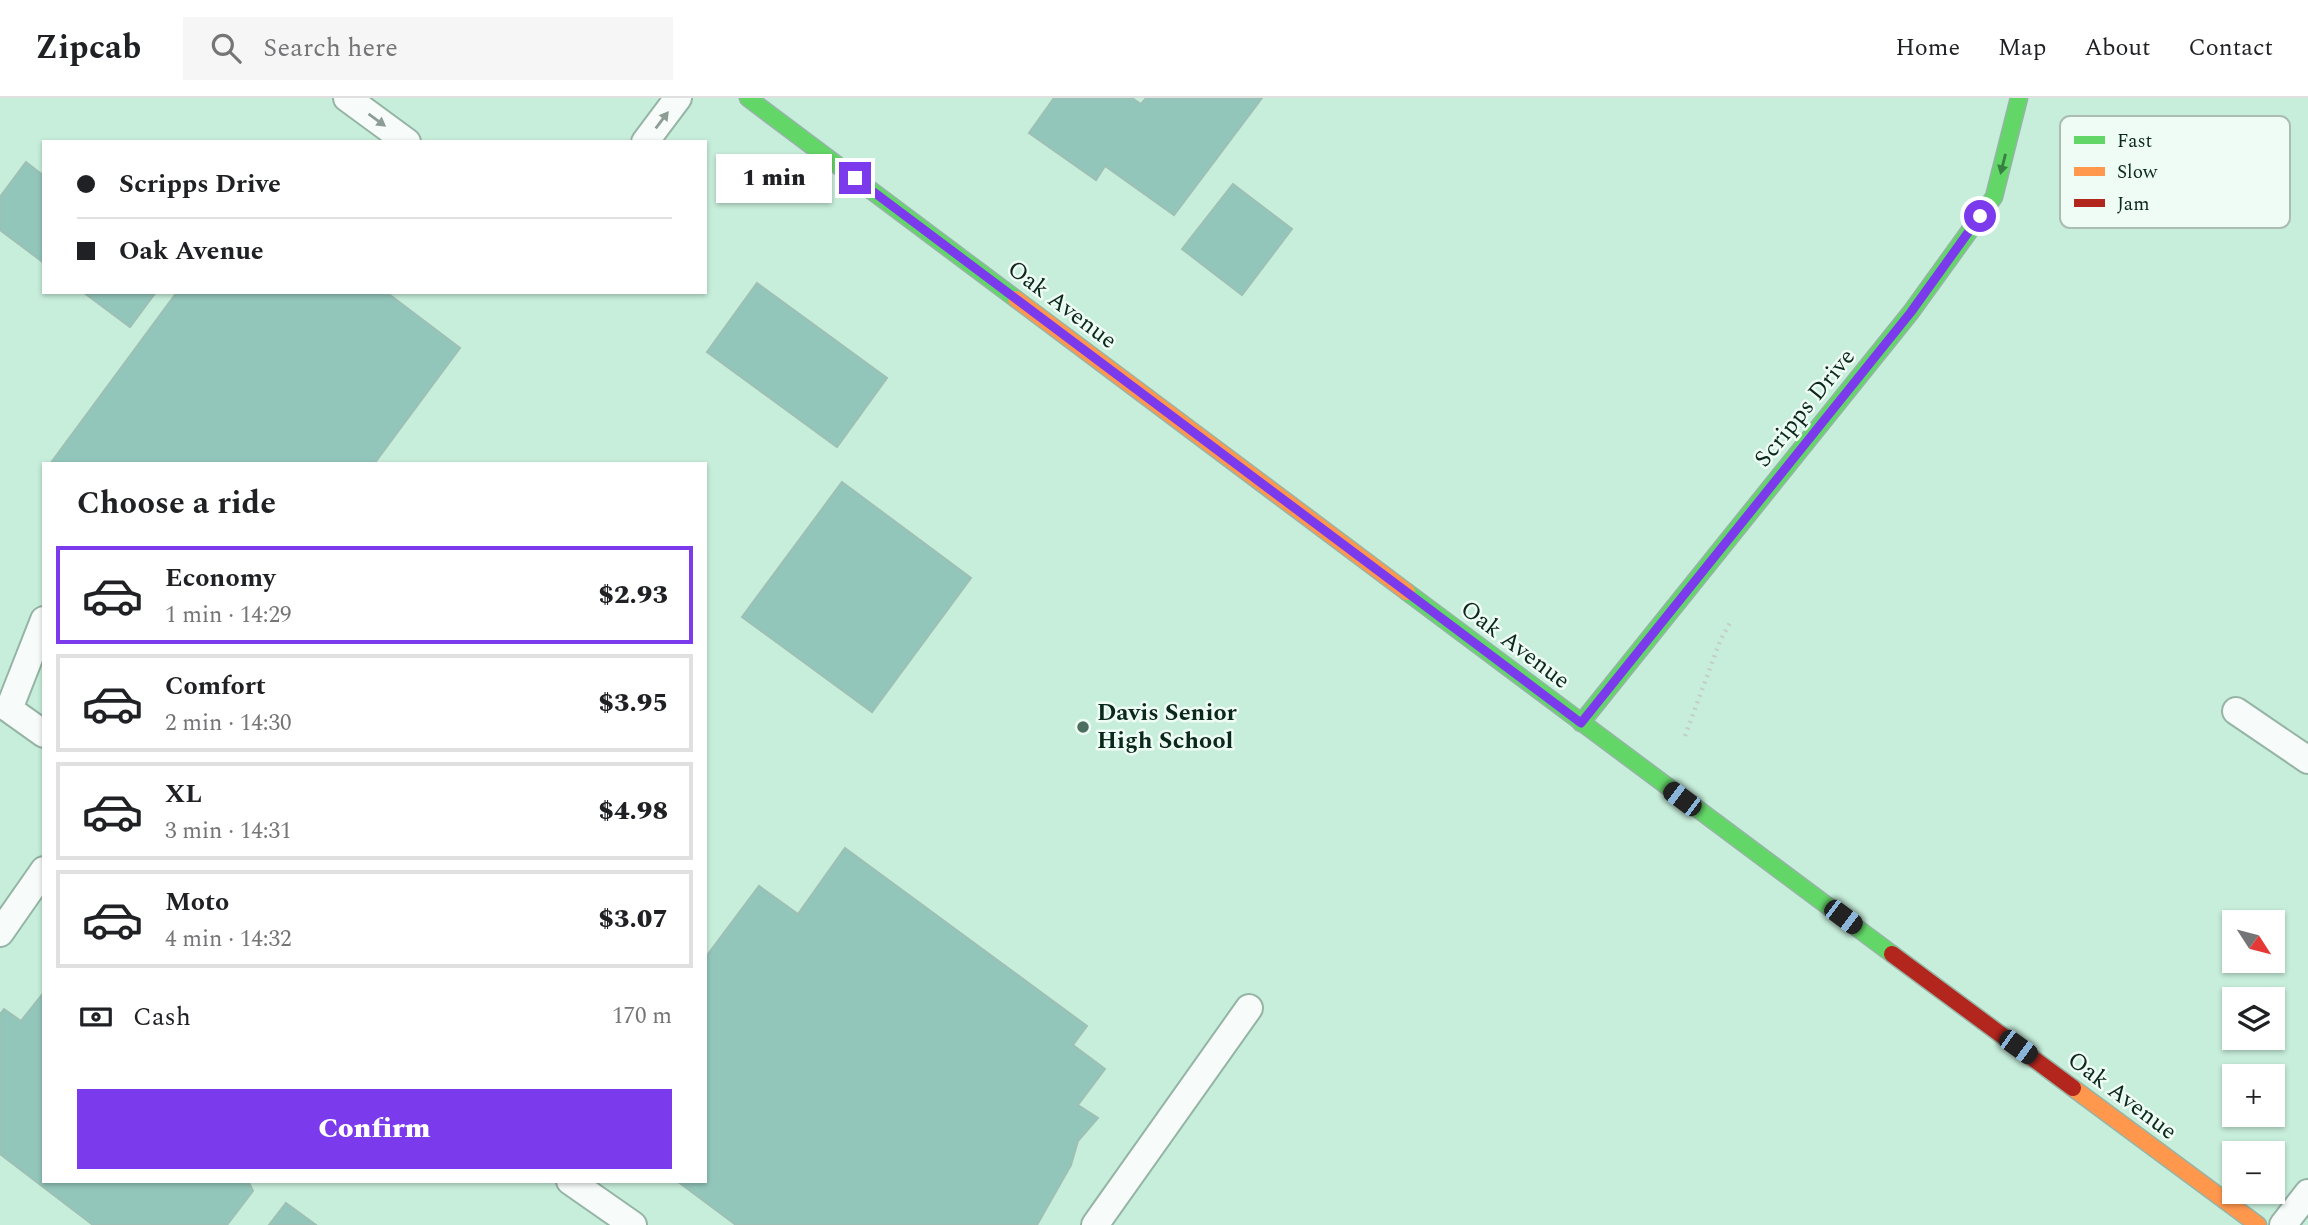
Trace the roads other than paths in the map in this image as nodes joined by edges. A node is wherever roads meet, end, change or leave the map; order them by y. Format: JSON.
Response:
{"nodes":[{"id":1,"x":347,"y":98,"type":"edge"},
{"id":2,"x":678,"y":98,"type":"edge"},
{"id":3,"x":748,"y":98,"type":"edge"},
{"id":4,"x":2020,"y":98,"type":"edge"},
{"id":5,"x":404,"y":140,"type":"edge"},
{"id":6,"x":646,"y":140,"type":"edge"},
{"id":7,"x":42,"y":625,"type":"edge"},
{"id":8,"x":2236,"y":711,"type":"dead end"},
{"id":9,"x":1581,"y":723,"type":"junction"},
{"id":10,"x":42,"y":733,"type":"edge"},
{"id":11,"x":2308,"y":760,"type":"edge"},
{"id":12,"x":42,"y":873,"type":"edge"},
{"id":13,"x":0,"y":933,"type":"edge"},
{"id":14,"x":1249,"y":1008,"type":"dead end"},
{"id":15,"x":573,"y":1183,"type":"edge"},
{"id":16,"x":2308,"y":1193,"type":"edge"},
{"id":17,"x":633,"y":1225,"type":"edge"},
{"id":18,"x":1096,"y":1225,"type":"edge"},
{"id":19,"x":2258,"y":1225,"type":"edge"},
{"id":20,"x":2283,"y":1225,"type":"edge"}],
"edges":[{"from":1,"to":5,"type":"lane","one_way":true},
{"from":6,"to":2,"type":"lane","one_way":true},
{"from":3,"to":9,"type":"street","name":"Oak Avenue"},
{"from":4,"to":9,"type":"street","name":"Scripps Drive","one_way":true},
{"from":7,"to":10,"type":"lane"},
{"from":8,"to":11,"type":"lane"},
{"from":9,"to":19,"type":"street","name":"Oak Avenue"},
{"from":12,"to":13,"type":"lane"},
{"from":14,"to":18,"type":"lane"},
{"from":15,"to":17,"type":"lane"},
{"from":16,"to":20,"type":"lane"}]}
